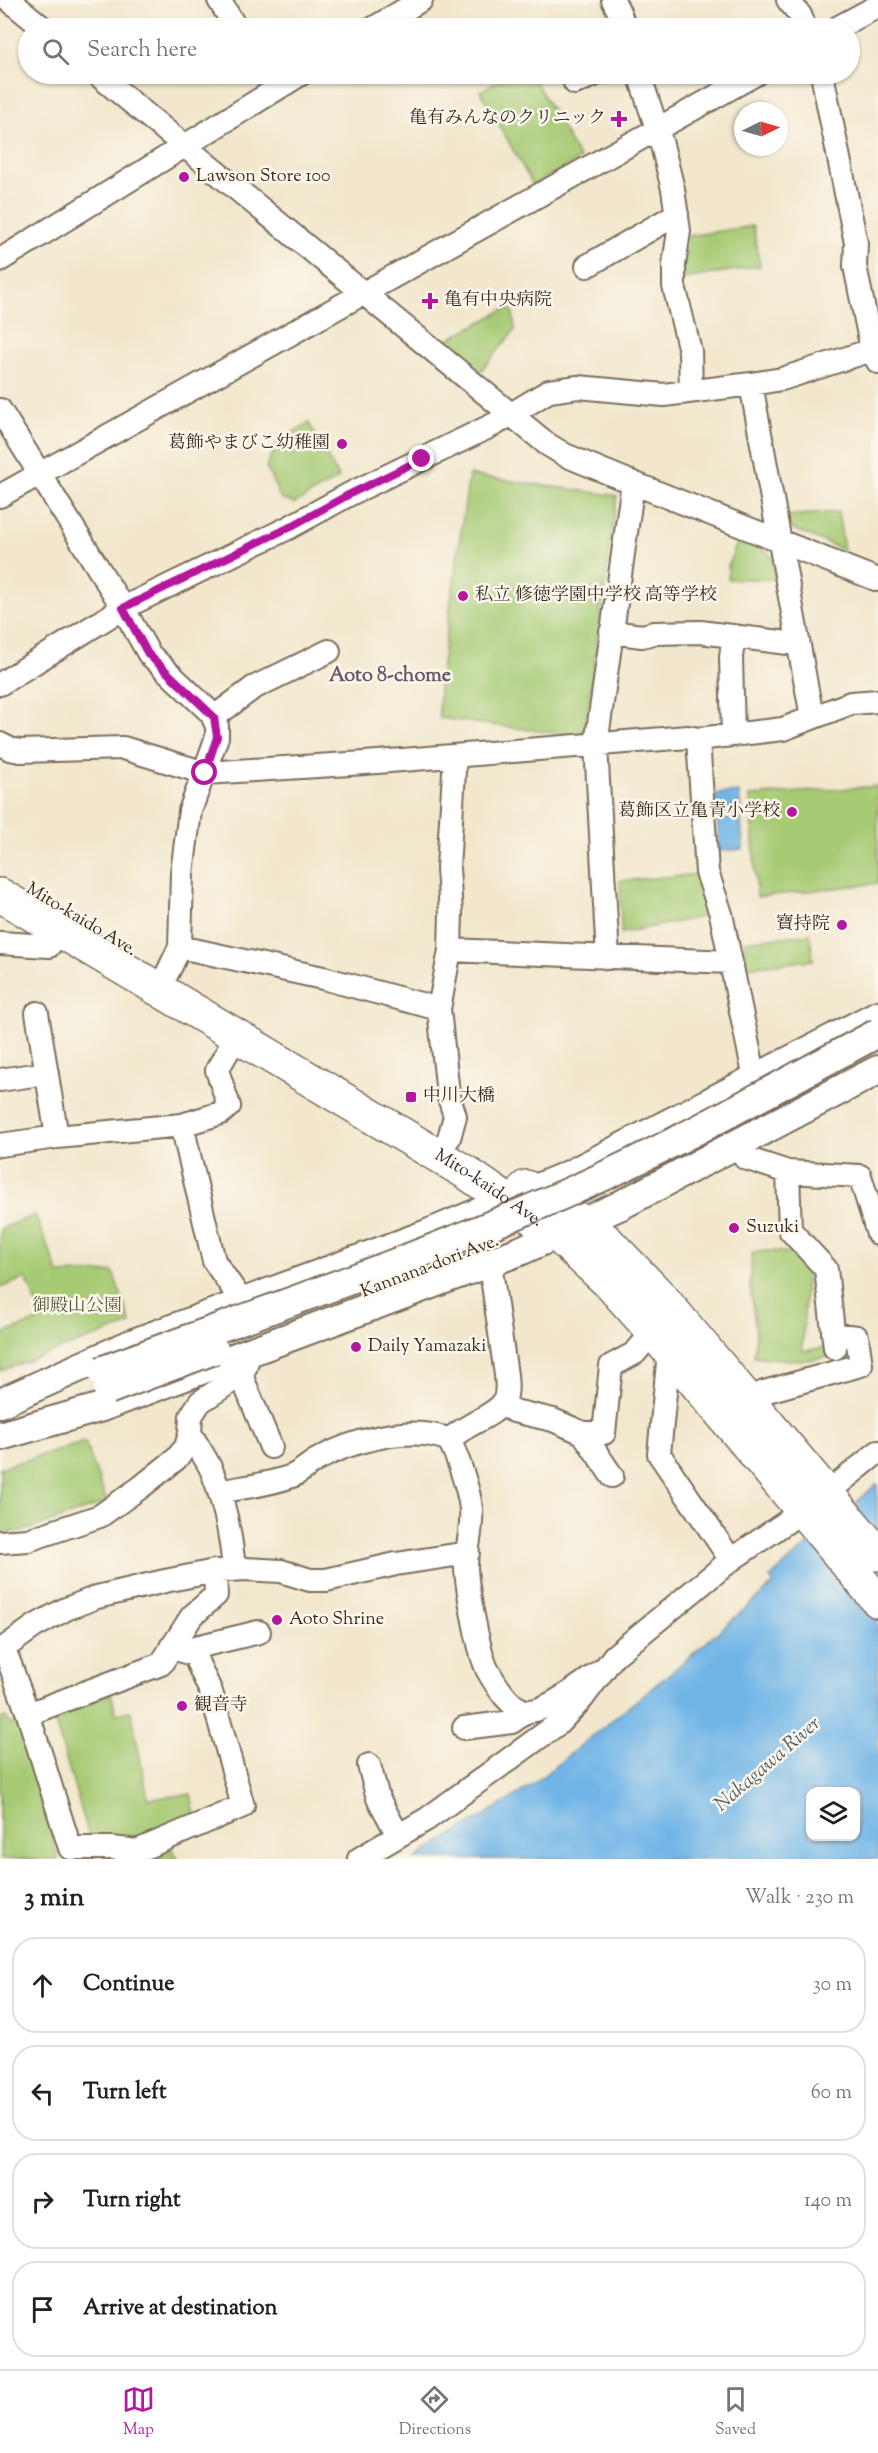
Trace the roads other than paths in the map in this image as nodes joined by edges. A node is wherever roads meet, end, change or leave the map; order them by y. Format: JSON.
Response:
{"nodes":[{"id":1,"x":9,"y":0,"type":"edge"},
{"id":2,"x":219,"y":0,"type":"edge"},
{"id":3,"x":421,"y":0,"type":"edge"},
{"id":4,"x":612,"y":0,"type":"edge"},
{"id":5,"x":788,"y":0,"type":"edge"},
{"id":6,"x":878,"y":6,"type":"edge"},
{"id":7,"x":31,"y":18,"type":"edge"},
{"id":8,"x":230,"y":18,"type":"edge"},
{"id":9,"x":391,"y":18,"type":"edge"},
{"id":10,"x":621,"y":18,"type":"edge"},
{"id":11,"x":801,"y":18,"type":"edge"},
{"id":12,"x":856,"y":18,"type":"edge"},
{"id":13,"x":109,"y":84,"type":"edge"},
{"id":14,"x":266,"y":84,"type":"edge"},
{"id":15,"x":642,"y":84,"type":"edge"},
{"id":16,"x":738,"y":84,"type":"edge"},
{"id":17,"x":826,"y":84,"type":"edge"},
{"id":18,"x":657,"y":129,"type":"junction"},
{"id":19,"x":184,"y":146,"type":"junction"},
{"id":20,"x":677,"y":214,"type":"junction"},
{"id":21,"x":0,"y":260,"type":"edge"},
{"id":22,"x":587,"y":266,"type":"dead end"},
{"id":23,"x":363,"y":293,"type":"junction"},
{"id":24,"x":876,"y":354,"type":"edge"},
{"id":25,"x":751,"y":384,"type":"junction"},
{"id":26,"x":691,"y":391,"type":"junction"},
{"id":27,"x":0,"y":410,"type":"edge"},
{"id":28,"x":510,"y":416,"type":"junction"},
{"id":29,"x":39,"y":474,"type":"junction"},
{"id":30,"x":633,"y":483,"type":"junction"},
{"id":31,"x":0,"y":496,"type":"edge"},
{"id":32,"x":781,"y":541,"type":"junction"},
{"id":33,"x":878,"y":580,"type":"edge"},
{"id":34,"x":123,"y":608,"type":"junction"},
{"id":35,"x":611,"y":632,"type":"junction"},
{"id":36,"x":734,"y":636,"type":"junction"},
{"id":37,"x":798,"y":641,"type":"junction"},
{"id":38,"x":329,"y":651,"type":"dead end"},
{"id":39,"x":0,"y":684,"type":"edge"},
{"id":40,"x":878,"y":701,"type":"edge"},
{"id":41,"x":214,"y":717,"type":"junction"},
{"id":42,"x":812,"y":717,"type":"junction"},
{"id":43,"x":733,"y":735,"type":"junction"},
{"id":44,"x":698,"y":739,"type":"junction"},
{"id":45,"x":596,"y":745,"type":"junction"},
{"id":46,"x":3,"y":753,"type":"edge"},
{"id":47,"x":455,"y":756,"type":"junction"},
{"id":48,"x":205,"y":773,"type":"junction"},
{"id":49,"x":0,"y":871,"type":"edge"},
{"id":50,"x":0,"y":895,"type":"edge"},
{"id":51,"x":59,"y":931,"type":"junction"},
{"id":52,"x":0,"y":943,"type":"edge"},
{"id":53,"x":450,"y":950,"type":"junction"},
{"id":54,"x":608,"y":958,"type":"junction"},
{"id":55,"x":174,"y":960,"type":"junction"},
{"id":56,"x":730,"y":962,"type":"junction"},
{"id":57,"x":439,"y":1009,"type":"junction"},
{"id":58,"x":37,"y":1013,"type":"dead end"},
{"id":59,"x":878,"y":1015,"type":"edge"},
{"id":60,"x":878,"y":1033,"type":"edge"},
{"id":61,"x":237,"y":1037,"type":"junction"},
{"id":62,"x":878,"y":1053,"type":"edge"},
{"id":63,"x":878,"y":1070,"type":"edge"},
{"id":64,"x":46,"y":1073,"type":"junction"},
{"id":65,"x":755,"y":1079,"type":"junction"},
{"id":66,"x":0,"y":1080,"type":"edge"},
{"id":67,"x":182,"y":1125,"type":"junction"},
{"id":68,"x":57,"y":1137,"type":"junction"},
{"id":69,"x":449,"y":1138,"type":"junction"},
{"id":70,"x":632,"y":1143,"type":"junction"},
{"id":71,"x":738,"y":1144,"type":"junction"},
{"id":72,"x":0,"y":1145,"type":"edge"},
{"id":73,"x":781,"y":1169,"type":"junction"},
{"id":74,"x":467,"y":1173,"type":"junction"},
{"id":75,"x":650,"y":1190,"type":"junction"},
{"id":76,"x":519,"y":1195,"type":"junction"},
{"id":77,"x":457,"y":1221,"type":"junction"},
{"id":78,"x":570,"y":1229,"type":"junction"},
{"id":79,"x":430,"y":1233,"type":"junction"},
{"id":80,"x":878,"y":1234,"type":"edge"},
{"id":81,"x":490,"y":1263,"type":"junction"},
{"id":82,"x":450,"y":1279,"type":"junction"},
{"id":83,"x":243,"y":1303,"type":"junction"},
{"id":84,"x":661,"y":1342,"type":"junction"},
{"id":85,"x":245,"y":1365,"type":"junction"},
{"id":86,"x":105,"y":1380,"type":"junction"},
{"id":87,"x":749,"y":1402,"type":"junction"},
{"id":88,"x":0,"y":1405,"type":"edge"},
{"id":89,"x":502,"y":1405,"type":"junction"},
{"id":90,"x":190,"y":1433,"type":"junction"},
{"id":91,"x":583,"y":1433,"type":"junction"},
{"id":92,"x":0,"y":1435,"type":"edge"},
{"id":93,"x":448,"y":1440,"type":"junction"},
{"id":94,"x":271,"y":1447,"type":"dead end"},
{"id":95,"x":878,"y":1452,"type":"edge"},
{"id":96,"x":612,"y":1476,"type":"dead end"},
{"id":97,"x":219,"y":1492,"type":"junction"},
{"id":98,"x":819,"y":1509,"type":"junction"},
{"id":99,"x":0,"y":1542,"type":"edge"},
{"id":100,"x":468,"y":1553,"type":"junction"},
{"id":101,"x":878,"y":1554,"type":"edge"},
{"id":102,"x":732,"y":1560,"type":"junction"},
{"id":103,"x":225,"y":1570,"type":"junction"},
{"id":104,"x":878,"y":1601,"type":"edge"},
{"id":105,"x":259,"y":1632,"type":"dead end"},
{"id":106,"x":2,"y":1645,"type":"edge"},
{"id":107,"x":179,"y":1649,"type":"junction"},
{"id":108,"x":603,"y":1669,"type":"junction"},
{"id":109,"x":527,"y":1712,"type":"junction"},
{"id":110,"x":28,"y":1714,"type":"junction"},
{"id":111,"x":464,"y":1728,"type":"dead end"},
{"id":112,"x":369,"y":1765,"type":"dead end"},
{"id":113,"x":398,"y":1835,"type":"junction"},
{"id":114,"x":359,"y":1859,"type":"edge"}],
"edges":[{"from":1,"to":7,"type":"street"},
{"from":2,"to":8,"type":"street"},
{"from":3,"to":9,"type":"street"},
{"from":4,"to":10,"type":"street"},
{"from":5,"to":11,"type":"street"},
{"from":6,"to":12,"type":"street"},
{"from":13,"to":19,"type":"street"},
{"from":14,"to":19,"type":"street"},
{"from":15,"to":18,"type":"street"},
{"from":16,"to":18,"type":"street"},
{"from":17,"to":24,"type":"street"},
{"from":18,"to":20,"type":"street"},
{"from":18,"to":23,"type":"street"},
{"from":19,"to":21,"type":"street"},
{"from":19,"to":23,"type":"street"},
{"from":20,"to":22,"type":"street"},
{"from":20,"to":26,"type":"street"},
{"from":23,"to":28,"type":"street"},
{"from":23,"to":29,"type":"street"},
{"from":24,"to":25,"type":"street"},
{"from":25,"to":26,"type":"street"},
{"from":25,"to":32,"type":"street"},
{"from":26,"to":28,"type":"street"},
{"from":27,"to":29,"type":"street"},
{"from":28,"to":30,"type":"street"},
{"from":28,"to":34,"type":"street"},
{"from":29,"to":31,"type":"street"},
{"from":29,"to":34,"type":"street"},
{"from":30,"to":32,"type":"street"},
{"from":30,"to":35,"type":"street"},
{"from":32,"to":33,"type":"street"},
{"from":32,"to":37,"type":"street"},
{"from":34,"to":39,"type":"street"},
{"from":34,"to":41,"type":"street"},
{"from":35,"to":36,"type":"street"},
{"from":35,"to":45,"type":"street"},
{"from":36,"to":37,"type":"street"},
{"from":36,"to":43,"type":"street"},
{"from":37,"to":42,"type":"street"},
{"from":38,"to":41,"type":"street"},
{"from":40,"to":42,"type":"street"},
{"from":41,"to":48,"type":"street"},
{"from":42,"to":43,"type":"street"},
{"from":43,"to":44,"type":"street"},
{"from":44,"to":45,"type":"street"},
{"from":44,"to":56,"type":"street"},
{"from":45,"to":47,"type":"street"},
{"from":45,"to":54,"type":"street"},
{"from":46,"to":48,"type":"street"},
{"from":47,"to":48,"type":"street"},
{"from":47,"to":53,"type":"street"},
{"from":48,"to":55,"type":"street"},
{"from":49,"to":55,"type":"highway","name":"Mito-kaido Ave."},
{"from":50,"to":51,"type":"highway","name":"Mito-kaido Ave."},
{"from":51,"to":52,"type":"street"},
{"from":51,"to":61,"type":"highway","name":"Mito-kaido Ave."},
{"from":53,"to":54,"type":"street"},
{"from":53,"to":57,"type":"street"},
{"from":54,"to":56,"type":"street"},
{"from":55,"to":57,"type":"street"},
{"from":55,"to":69,"type":"highway","name":"Mito-kaido Ave."},
{"from":56,"to":65,"type":"street"},
{"from":57,"to":69,"type":"street"},
{"from":58,"to":64,"type":"street"},
{"from":59,"to":65,"type":"main road"},
{"from":60,"to":86,"type":"main road","name":"Kannana-dori Ave.","bridge":true},
{"from":61,"to":67,"type":"street"},
{"from":61,"to":74,"type":"highway","name":"Mito-kaido Ave."},
{"from":62,"to":86,"type":"main road","name":"Kannana-dori Ave.","bridge":true},
{"from":63,"to":71,"type":"main road"},
{"from":64,"to":66,"type":"street"},
{"from":64,"to":68,"type":"street"},
{"from":65,"to":70,"type":"main road"},
{"from":67,"to":68,"type":"street"},
{"from":67,"to":83,"type":"street"},
{"from":68,"to":72,"type":"street"},
{"from":69,"to":76,"type":"highway","name":"Mito-kaido Ave."},
{"from":70,"to":75,"type":"main road"},
{"from":70,"to":76,"type":"main road"},
{"from":71,"to":73,"type":"street"},
{"from":71,"to":75,"type":"main road"},
{"from":73,"to":80,"type":"street"},
{"from":73,"to":87,"type":"street"},
{"from":74,"to":76,"type":"highway","name":"Mito-kaido Ave."},
{"from":74,"to":77,"type":"main road"},
{"from":75,"to":78,"type":"main road"},
{"from":76,"to":77,"type":"main road"},
{"from":76,"to":78,"type":"highway","name":"Mito-kaido Ave."},
{"from":77,"to":79,"type":"main road"},
{"from":78,"to":81,"type":"main road"},
{"from":78,"to":84,"type":"highway","name":"Mito-kaido Ave."},
{"from":78,"to":87,"type":"highway","name":"Mito-kaido Ave."},
{"from":79,"to":82,"type":"main road"},
{"from":79,"to":83,"type":"main road"},
{"from":81,"to":82,"type":"main road"},
{"from":81,"to":89,"type":"street"},
{"from":82,"to":85,"type":"main road"},
{"from":83,"to":88,"type":"main road"},
{"from":84,"to":91,"type":"street"},
{"from":84,"to":98,"type":"highway","name":"Mito-kaido Ave."},
{"from":84,"to":102,"type":"street"},
{"from":85,"to":90,"type":"street"},
{"from":85,"to":92,"type":"main road"},
{"from":85,"to":94,"type":"street"},
{"from":86,"to":88,"type":"main road","name":"Kannana-dori Ave."},
{"from":86,"to":92,"type":"main road","name":"Kannana-dori Ave."},
{"from":87,"to":98,"type":"highway","name":"Mito-kaido Ave."},
{"from":89,"to":91,"type":"street"},
{"from":89,"to":93,"type":"street"},
{"from":90,"to":97,"type":"street"},
{"from":90,"to":99,"type":"street"},
{"from":91,"to":96,"type":"street"},
{"from":93,"to":97,"type":"street"},
{"from":93,"to":100,"type":"street"},
{"from":95,"to":98,"type":"street"},
{"from":97,"to":103,"type":"street"},
{"from":98,"to":101,"type":"highway","name":"Mito-kaido Ave."},
{"from":98,"to":102,"type":"street"},
{"from":98,"to":104,"type":"highway","name":"Mito-kaido Ave."},
{"from":100,"to":103,"type":"street"},
{"from":100,"to":109,"type":"street"},
{"from":102,"to":108,"type":"street"},
{"from":103,"to":106,"type":"street"},
{"from":103,"to":107,"type":"street"},
{"from":105,"to":107,"type":"street"},
{"from":106,"to":110,"type":"street"},
{"from":107,"to":110,"type":"street"},
{"from":107,"to":110,"type":"street"},
{"from":108,"to":109,"type":"street"},
{"from":108,"to":113,"type":"street"},
{"from":109,"to":111,"type":"street"},
{"from":112,"to":113,"type":"street"},
{"from":113,"to":114,"type":"street"}]}
